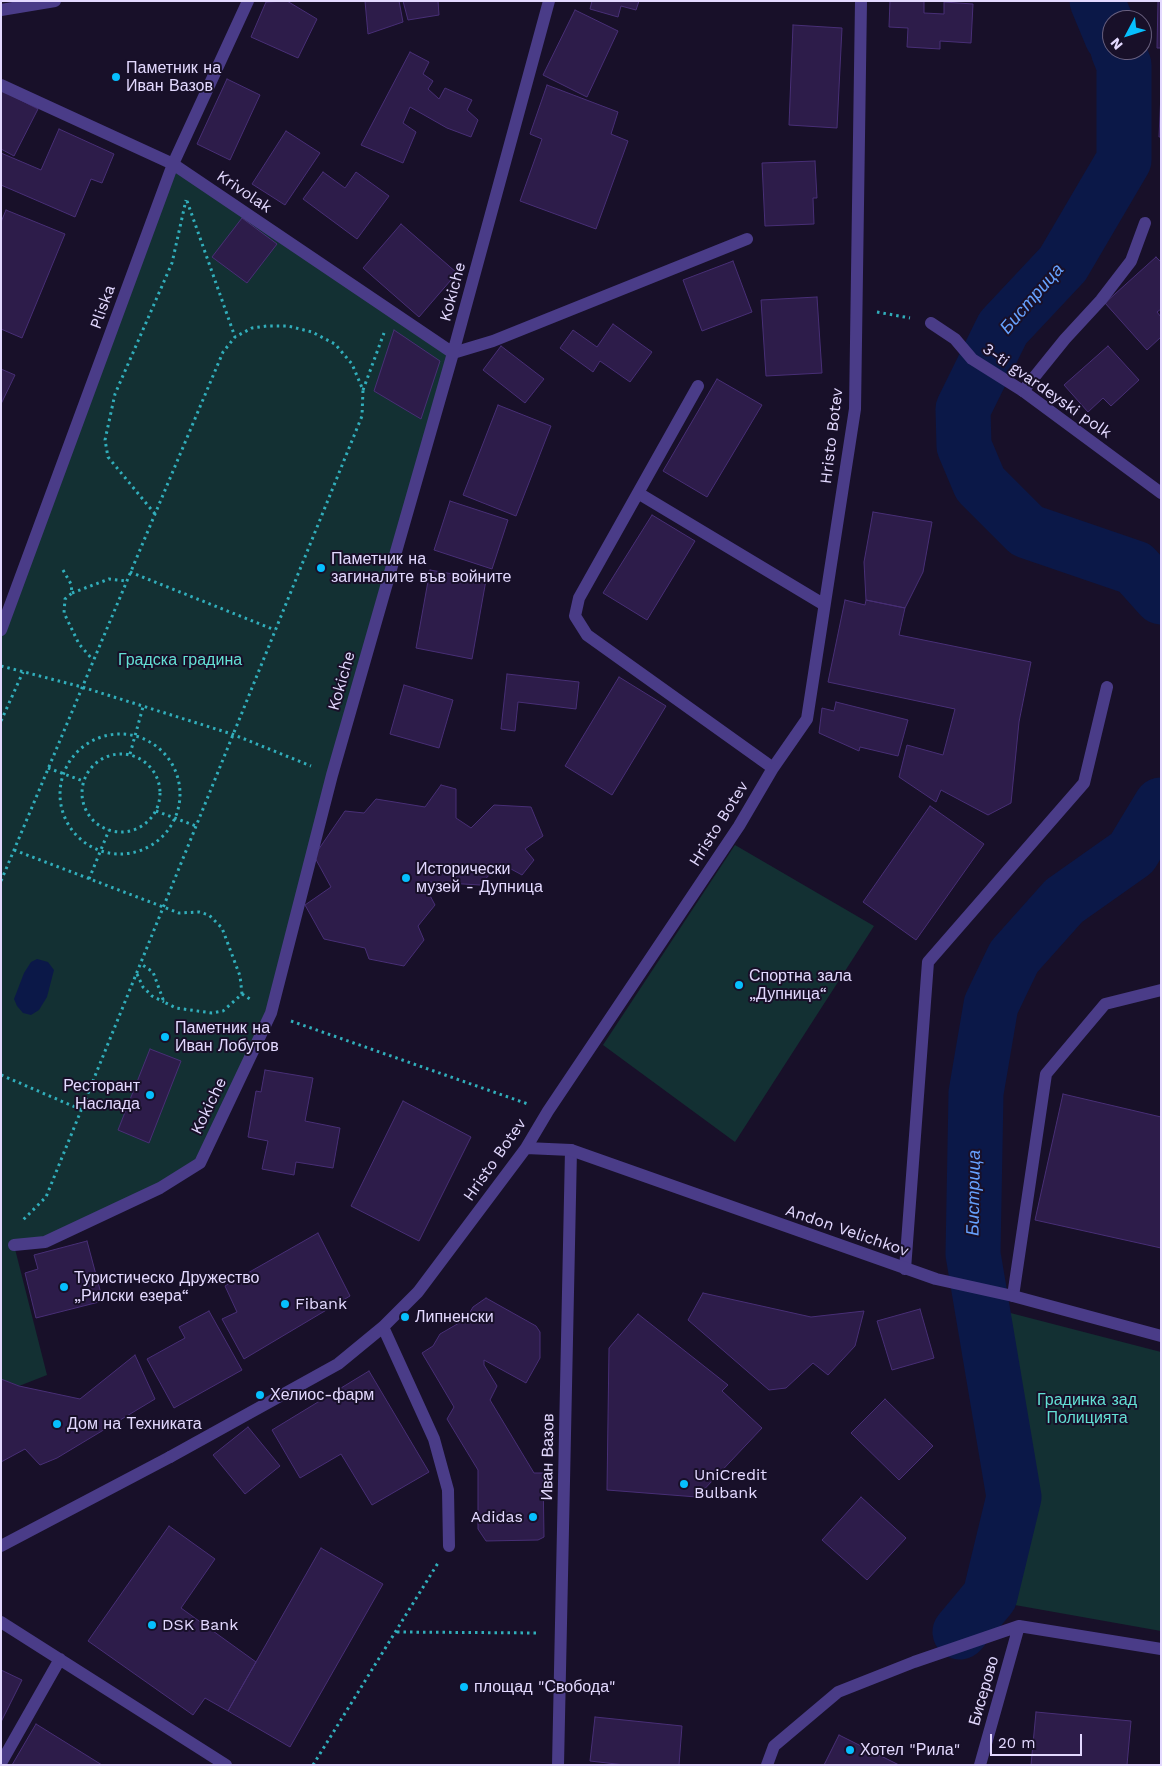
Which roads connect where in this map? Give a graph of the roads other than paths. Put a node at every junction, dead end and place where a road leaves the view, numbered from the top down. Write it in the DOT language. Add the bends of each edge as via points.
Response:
graph roads {
  1 [pos="54,1"];
  2 [pos="248,1"];
  3 [pos="549,1"];
  4 [pos="861,1"];
  5 [pos="1,10"];
  6 [pos="1,85"];
  7 [pos="173,164"];
  8 [pos="1145,222"];
  9 [pos="747,239"];
  10 [pos="931,322"];
  11 [pos="453,353"];
  12 [pos="698,386"];
  13 [pos="1023,391"];
  14 [pos="1161,493"];
  15 [pos="638,494"];
  16 [pos="824,604"];
  17 [pos="1,630"];
  18 [pos="1108,687"];
  19 [pos="773,768"];
  20 [pos="1161,990"];
  21 [pos="526,1148"];
  22 [pos="571,1150"];
  23 [pos="14,1245"];
  24 [pos="905,1269"];
  25 [pos="1013,1296"];
  26 [pos="383,1327"];
  27 [pos="1161,1336"];
  28 [pos="1,1546"];
  29 [pos="449,1546"];
  30 [pos="1,1622"];
  31 [pos="1019,1626"];
  32 [pos="1161,1649"];
  33 [pos="60,1659"];
  34 [pos="1,1763"];
  35 [pos="226,1765"];
  36 [pos="558,1765"];
  37 [pos="767,1765"];
  38 [pos="980,1765"];
  1 -- 5 [label="street"];
  2 -- 7 [label="street, Pliska"];
  3 -- 11 [label="street, Kokiche"];
  4 -- 16 [label="street, Hristo Botev" via="855,408"];
  6 -- 7 [label="street, Krivolak"];
  7 -- 11 [label="street, Krivolak"];
  7 -- 17 [label="street, Pliska"];
  8 -- 13 [label="street" via="1131,261"];
  9 -- 11 [label="street" via="493,341"];
  10 -- 13 [label="street, 3-ti gvardeyski polk" via="955,339 972,360"];
  11 -- 23 [label="street, Kokiche" via="332,775 272,1014 200,1163 160,1188 45,1242"];
  12 -- 15 [label="street"];
  13 -- 14 [label="street, 3-ti gvardeyski polk"];
  15 -- 16 [label="street"];
  15 -- 19 [label="street" via="579,598 576,616 587,635"];
  16 -- 19 [label="street, Hristo Botev" via="807,719"];
  18 -- 24 [label="street" via="1084,783 928,962"];
  19 -- 21 [label="street, Hristo Botev" via="739,826"];
  20 -- 25 [label="street" via="1105,1004 1046,1074"];
  21 -- 22 [label="street, Andon Velichkov"];
  21 -- 26 [label="street, Hristo Botev" via="418,1292"];
  22 -- 24 [label="street, Andon Velichkov"];
  22 -- 36 [label="street, Иван Вазов"];
  24 -- 25 [label="street, Andon Velichkov"];
  25 -- 27 [label="street, Andon Velichkov"];
  26 -- 28 [label="street, Hristo Botev" via="338,1364"];
  26 -- 29 [label="street" via="434,1439 448,1490"];
  30 -- 33 [label="street"];
  31 -- 32 [label="street"];
  31 -- 37 [label="street" via="838,1692 774,1746"];
  31 -- 38 [label="street, Бисерово"];
  33 -- 34 [label="street"];
  33 -- 35 [label="street"];
}
